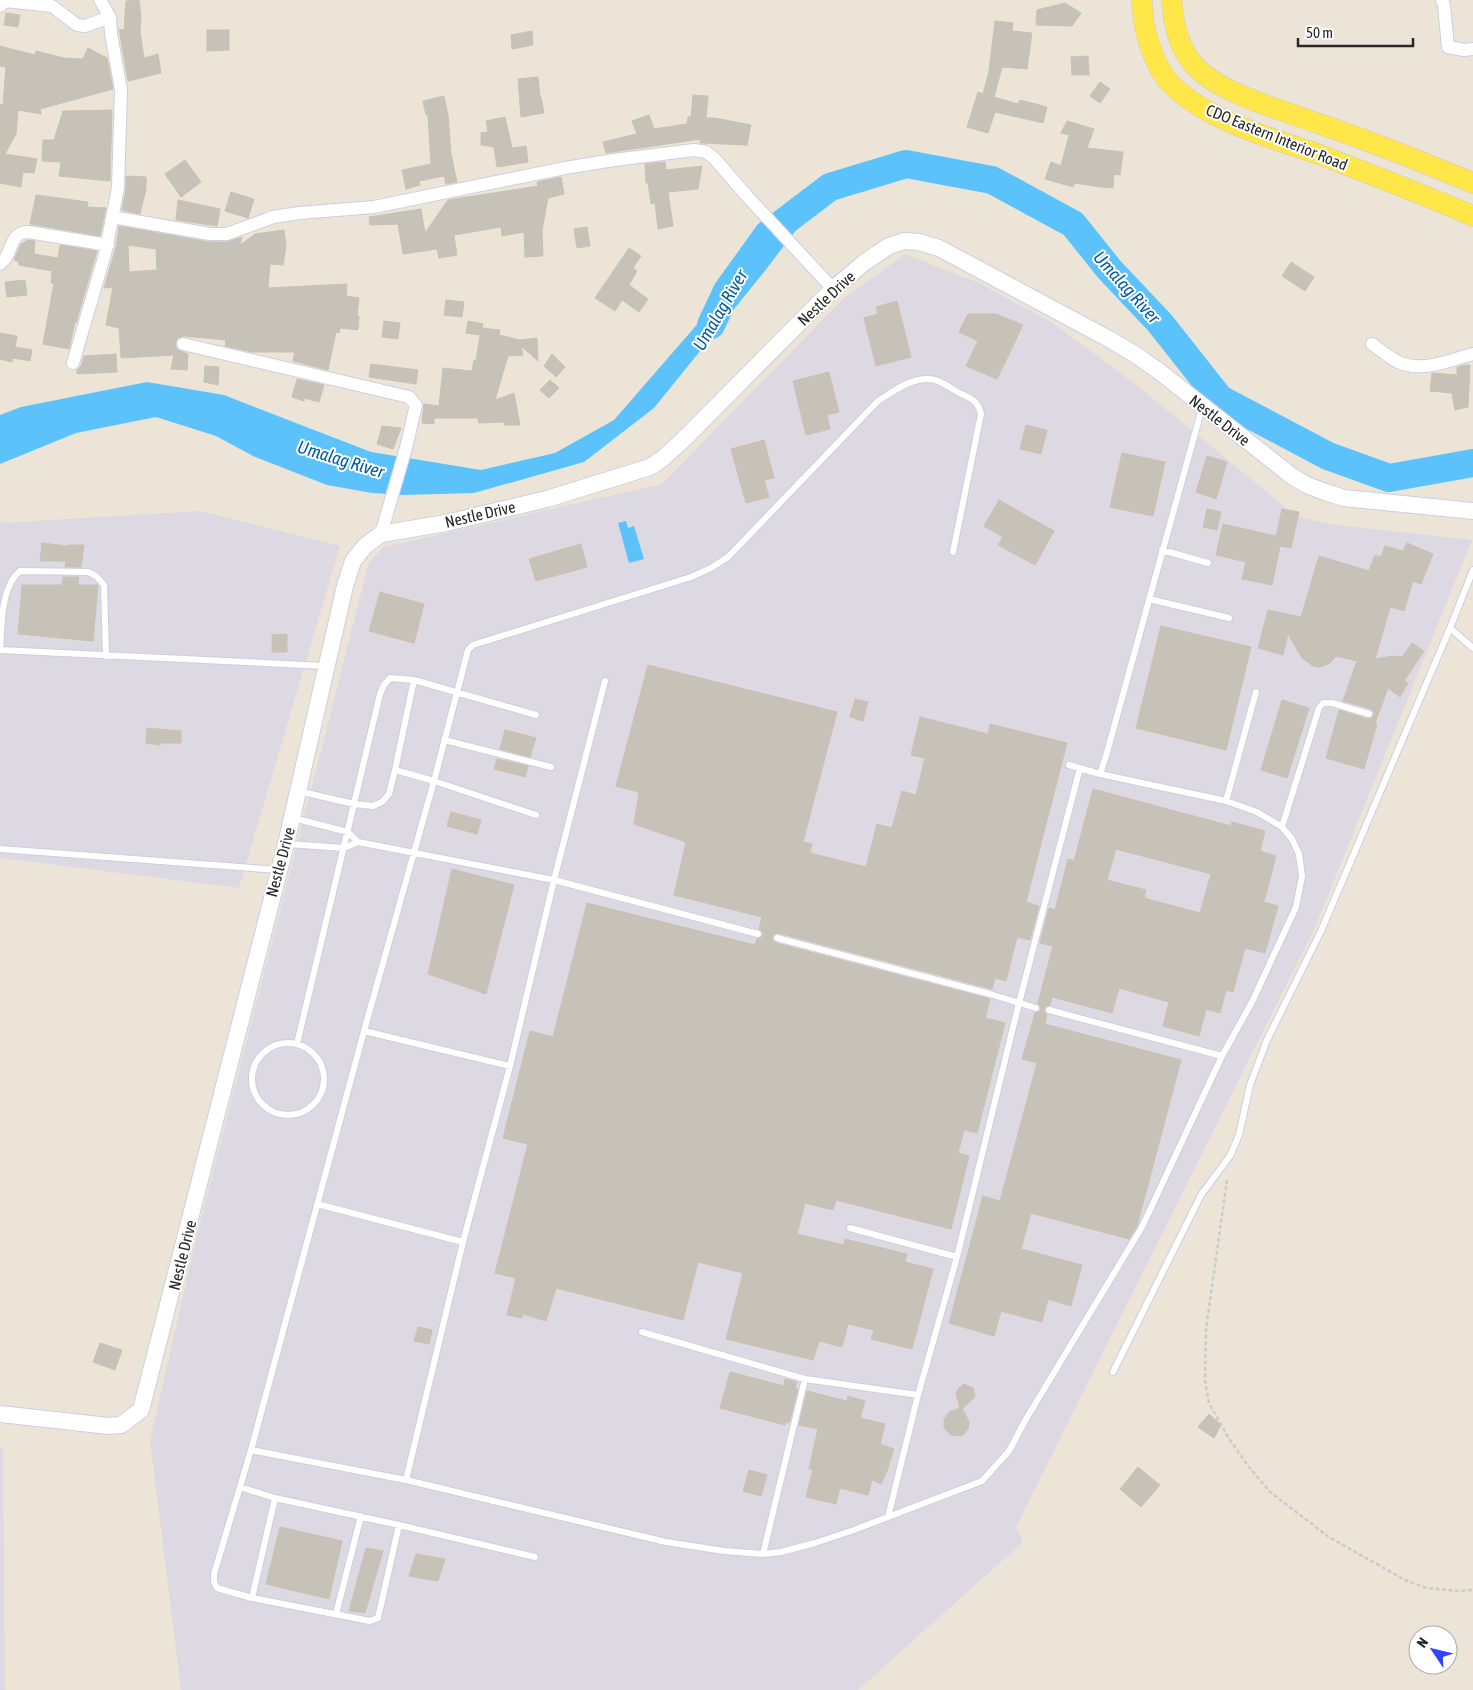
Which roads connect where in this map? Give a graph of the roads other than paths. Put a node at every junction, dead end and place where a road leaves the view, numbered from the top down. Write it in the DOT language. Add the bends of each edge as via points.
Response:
graph roads {
  1 [pos="100,0"];
  2 [pos="1142,0"];
  3 [pos="1172,0"];
  4 [pos="1442,0"];
  5 [pos="0,6"];
  6 [pos="110,16"];
  7 [pos="1473,48"];
  8 [pos="1473,184"];
  9 [pos="1473,216"];
  10 [pos="112,217"];
  11 [pos="108,245"];
  12 [pos="0,266"];
  13 [pos="833,289"];
  14 [pos="183,344"];
  15 [pos="1372,344"];
  16 [pos="1473,354"];
  17 [pos="73,363"];
  18 [pos="1202,406"];
  19 [pos="1473,511"];
  20 [pos="381,534"];
  21 [pos="1162,550"];
  22 [pos="953,552"];
  23 [pos="1208,563"];
  24 [pos="1473,570"];
  25 [pos="1149,600"];
  26 [pos="1229,618"];
  27 [pos="1450,628"];
  28 [pos="1473,648"];
  29 [pos="0,650"];
  30 [pos="106,656"];
  31 [pos="326,666"];
  32 [pos="414,680"];
  33 [pos="604,681"];
  34 [pos="1256,692"];
  35 [pos="456,693"];
  36 [pos="1369,714"];
  37 [pos="536,715"];
  38 [pos="444,740"];
  39 [pos="1069,765"];
  40 [pos="551,767"];
  41 [pos="1080,768"];
  42 [pos="395,770"];
  43 [pos="1100,774"];
  44 [pos="434,780"];
  45 [pos="298,791"];
  46 [pos="1226,801"];
  47 [pos="354,804"];
  48 [pos="536,815"];
  49 [pos="292,818"];
  50 [pos="1282,826"];
  51 [pos="348,832"];
  52 [pos="358,842"];
  53 [pos="286,844"];
  54 [pos="344,848"];
  55 [pos="0,849"];
  56 [pos="413,854"];
  57 [pos="278,870"];
  58 [pos="554,880"];
  59 [pos="758,934"];
  60 [pos="777,938"];
  61 [pos="1019,1003"];
  62 [pos="1036,1008"];
  63 [pos="1049,1010"];
  64 [pos="364,1031"];
  65 [pos="297,1044"];
  66 [pos="1222,1056"];
  67 [pos="510,1066"];
  68 [pos="317,1204"];
  69 [pos="850,1228"];
  70 [pos="463,1242"];
  71 [pos="957,1257"];
  72 [pos="642,1332"];
  73 [pos="1113,1372"];
  74 [pos="804,1378"];
  75 [pos="918,1395"];
  76 [pos="0,1414"];
  77 [pos="252,1450"];
  78 [pos="406,1480"];
  79 [pos="240,1487"];
  80 [pos="275,1498"];
  81 [pos="361,1516"];
  82 [pos="888,1517"];
  83 [pos="399,1525"];
  84 [pos="763,1554"];
  85 [pos="535,1557"];
  86 [pos="252,1598"];
  87 [pos="336,1614"];
  1 -- 6 [label="street"];
  2 -- 9 [label="main road, CDO Eastern Interior Road" via="1146,35 1158,64 1175,89 1198,106 1233,124 1355,168"];
  3 -- 8 [label="main road, CDO Eastern Interior Road" via="1175,28 1184,50 1196,67 1214,80 1237,93 1366,140"];
  4 -- 7 [label="street" via="1448,47"];
  5 -- 6 [label="street" via="5,1 52,6 77,26"];
  6 -- 10 [label="street" via="121,90 118,188"];
  10 -- 11 [label="street"];
  10 -- 13 [label="street" via="210,234 228,234 273,216 374,207 565,168 694,150 715,158"];
  11 -- 12 [label="street" via="20,232"];
  11 -- 17 [label="street"];
  13 -- 18 [label="street, Nestle Drive" via="889,246 904,241 939,248 1122,347"];
  13 -- 20 [label="street, Nestle Drive" via="684,439 650,467 547,499 446,523"];
  14 -- 20 [label="street" via="409,397 416,405"];
  15 -- 16 [label="street" via="1397,362 1414,367 1427,367"];
  18 -- 19 [label="street, Nestle Drive" via="1293,477 1325,492 1344,498"];
  18 -- 21 [label="lane"];
  20 -- 31 [label="street, Nestle Drive" via="353,561"];
  21 -- 23 [label="lane"];
  21 -- 25 [label="lane"];
  22 -- 35 [label="lane" via="981,414 979,405 967,396 935,380 918,380 898,387 878,401 728,557 711,568 672,582 473,645 465,655"];
  24 -- 27 [label="lane"];
  25 -- 26 [label="lane"];
  25 -- 43 [label="lane"];
  27 -- 28 [label="lane"];
  27 -- 73 [label="lane" via="1321,931 1267,1040 1250,1085 1239,1135 1230,1156 1201,1195"];
  29 -- 30 [label="lane"];
  29 -- 30 [label="lane" via="5,598 14,575 20,571 88,572 104,585"];
  30 -- 31 [label="lane"];
  31 -- 45 [label="street, Nestle Drive"];
  32 -- 35 [label="lane"];
  32 -- 42 [label="lane"];
  32 -- 47 [label="lane" via="390,678 384,685"];
  33 -- 58 [label="lane"];
  34 -- 46 [label="lane"];
  35 -- 37 [label="lane"];
  35 -- 38 [label="lane"];
  36 -- 50 [label="lane" via="1323,703"];
  38 -- 40 [label="lane"];
  38 -- 44 [label="lane"];
  39 -- 41 [label="lane"];
  41 -- 43 [label="lane"];
  41 -- 61 [label="lane"];
  42 -- 44 [label="lane"];
  42 -- 47 [label="lane" via="388,794 382,802 374,806"];
  43 -- 46 [label="lane"];
  44 -- 48 [label="lane"];
  44 -- 56 [label="lane"];
  45 -- 47 [label="lane"];
  45 -- 49 [label="street, Nestle Drive"];
  46 -- 50 [label="lane" via="1257,812"];
  47 -- 51 [label="lane"];
  49 -- 51 [label="lane"];
  49 -- 53 [label="street, Nestle Drive"];
  50 -- 66 [label="lane" via="1298,854 1302,876 1296,907 1252,1002"];
  51 -- 52 [label="lane"];
  51 -- 54 [label="lane"];
  52 -- 54 [label="lane"];
  52 -- 56 [label="lane"];
  53 -- 54 [label="lane"];
  53 -- 57 [label="street, Nestle Drive"];
  54 -- 65 [label="lane"];
  55 -- 57 [label="lane"];
  56 -- 58 [label="lane"];
  56 -- 64 [label="lane"];
  57 -- 76 [label="street, Nestle Drive" via="142,1410 121,1425 109,1426"];
  58 -- 59 [label="lane"];
  58 -- 67 [label="lane"];
  60 -- 61 [label="lane"];
  61 -- 62 [label="lane"];
  61 -- 71 [label="lane"];
  63 -- 66 [label="lane"];
  64 -- 67 [label="lane"];
  64 -- 68 [label="lane"];
  65 -- 65 [label="lane" via="280,1044 264,1052 254,1066 252,1083 258,1100 271,1111 288,1116 305,1111 318,1100 324,1084 322,1066 312,1052"];
  66 -- 82 [label="lane" via="1142,1226 1009,1451 982,1481"];
  67 -- 70 [label="lane"];
  68 -- 70 [label="lane"];
  68 -- 77 [label="lane"];
  69 -- 71 [label="lane"];
  70 -- 78 [label="lane"];
  71 -- 75 [label="lane"];
  72 -- 74 [label="lane"];
  74 -- 75 [label="lane"];
  74 -- 84 [label="lane"];
  75 -- 82 [label="lane"];
  77 -- 78 [label="lane"];
  77 -- 79 [label="lane"];
  78 -- 84 [label="lane" via="666,1542"];
  79 -- 80 [label="lane"];
  79 -- 86 [label="lane" via="214,1582 217,1588"];
  80 -- 81 [label="lane"];
  80 -- 86 [label="lane"];
  81 -- 83 [label="lane"];
  81 -- 87 [label="lane"];
  82 -- 84 [label="lane" via="815,1543"];
  83 -- 85 [label="lane"];
  83 -- 87 [label="lane" via="378,1618 370,1621"];
  86 -- 87 [label="lane"];
}
